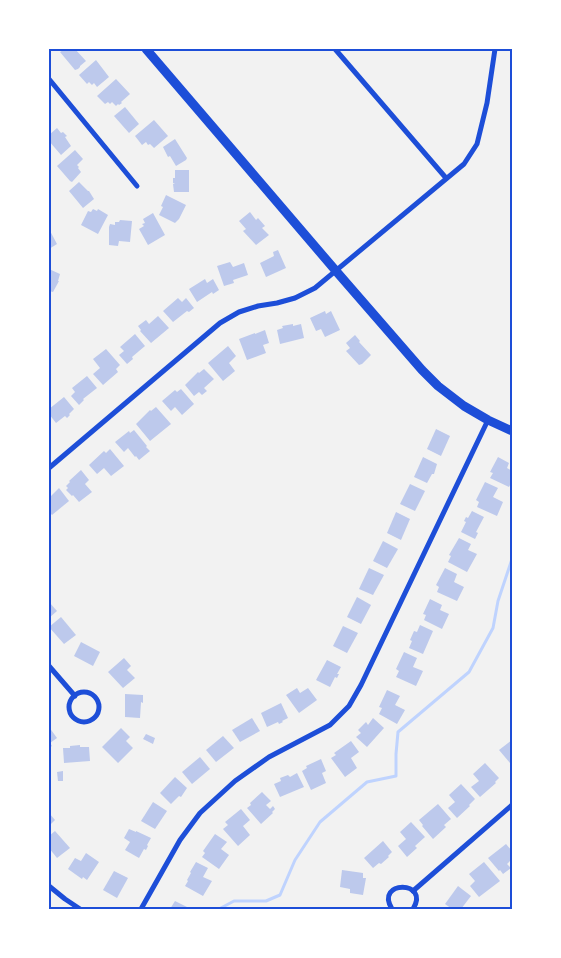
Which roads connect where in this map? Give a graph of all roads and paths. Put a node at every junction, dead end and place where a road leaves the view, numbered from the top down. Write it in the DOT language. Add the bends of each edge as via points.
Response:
graph roads {
  1 [pos="146,49"];
  2 [pos="335,49"];
  3 [pos="495,49"];
  4 [pos="49,79"];
  5 [pos="446,178"];
  6 [pos="137,186"];
  7 [pos="336,271"];
  8 [pos="488,420"];
  9 [pos="512,431"];
  10 [pos="49,468"];
  11 [pos="49,666"];
  12 [pos="75,696"];
  13 [pos="512,805"];
  14 [pos="49,886"];
  15 [pos="412,891"];
  16 [pos="80,909"];
  17 [pos="140,909"];
  18 [pos="392,909"];
  19 [pos="413,909"];
  1 -- 7 [label="main road"];
  2 -- 5 [label="street"];
  3 -- 5 [label="street" via="487,103 476,144 464,164"];
  4 -- 6 [label="street"];
  5 -- 7 [label="street"];
  7 -- 8 [label="main road" via="438,386"];
  7 -- 10 [label="street" via="315,288 295,298 239,312 220,323"];
  8 -- 9 [label="main road"];
  8 -- 17 [label="street" via="349,706 330,725 269,757 234,781 200,813 180,840"];
  11 -- 12 [label="street"];
  12 -- 12 [label="street" via="70,702 73,716 82,722 95,717 99,709 94,696 86,692"];
  13 -- 15 [label="street"];
  14 -- 16 [label="street"];
  15 -- 18 [label="street" via="402,886 393,890 389,897"];
  15 -- 19 [label="street" via="417,901"];
}
